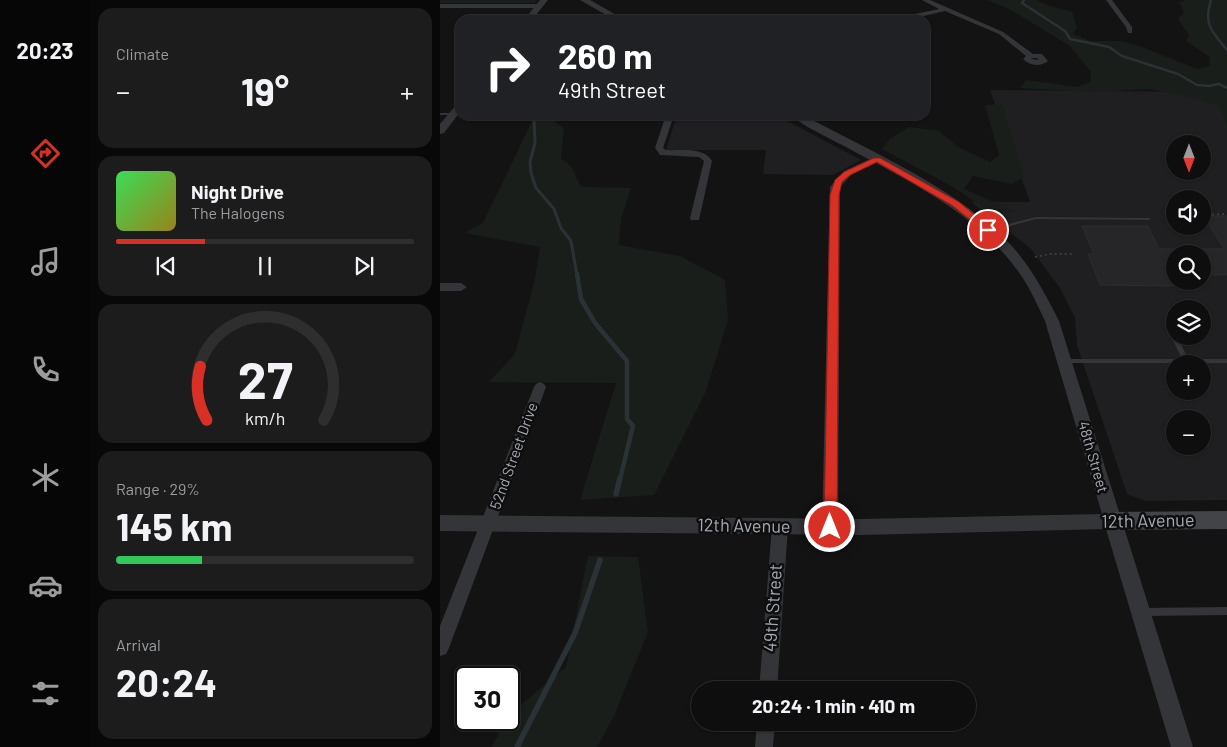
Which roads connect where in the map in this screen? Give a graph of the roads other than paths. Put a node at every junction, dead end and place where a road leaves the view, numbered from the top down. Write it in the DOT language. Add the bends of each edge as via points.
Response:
graph roads {
  1 [pos="584,0"];
  2 [pos="925,0"];
  3 [pos="1110,0"];
  4 [pos="542,3"];
  5 [pos="440,6"];
  6 [pos="946,9"];
  7 [pos="532,15"];
  8 [pos="612,15"];
  9 [pos="919,15"];
  10 [pos="1130,32"];
  11 [pos="1031,56"];
  12 [pos="455,110"];
  13 [pos="455,112"];
  14 [pos="440,114"];
  15 [pos="668,120"];
  16 [pos="805,120"];
  17 [pos="440,131"];
  18 [pos="877,159"];
  19 [pos="695,218"];
  20 [pos="1149,219"];
  21 [pos="988,230"];
  22 [pos="440,287"];
  23 [pos="461,287"];
  24 [pos="1065,361"];
  25 [pos="1166,361"];
  26 [pos="1211,361"];
  27 [pos="1227,361"];
  28 [pos="540,387"];
  29 [pos="1227,520"];
  30 [pos="1112,521"];
  31 [pos="440,523"];
  32 [pos="489,524"];
  33 [pos="780,526"];
  34 [pos="830,527"];
  35 [pos="1227,611"];
  36 [pos="1141,612"];
  37 [pos="440,648"];
  38 [pos="769,681"];
  39 [pos="765,731"];
  40 [pos="764,747"];
  41 [pos="1182,747"];
  1 -- 8 [label="street"];
  2 -- 6 [label="street"];
  3 -- 10 [label="street"];
  4 -- 5 [label="street"];
  4 -- 7 [label="street"];
  6 -- 9 [label="street"];
  6 -- 11 [label="street" via="1001,33"];
  12 -- 14 [label="lane"];
  13 -- 17 [label="street"];
  15 -- 19 [label="street" via="658,148 663,153 701,154 708,161"];
  16 -- 18 [label="street, 48th Street"];
  18 -- 21 [label="street, 48th Street" via="956,204"];
  18 -- 34 [label="street" via="847,173 835,187"];
  20 -- 21 [label="lane" via="1036,218"];
  21 -- 24 [label="street, 48th Street" via="1025,270 1047,307"];
  22 -- 23 [label="street"];
  24 -- 25 [label="lane"];
  24 -- 30 [label="street, 48th Street"];
  26 -- 27 [label="lane"];
  28 -- 32 [label="street, 52nd Street Drive"];
  29 -- 30 [label="main road, 12th Avenue"];
  30 -- 34 [label="street, 12th Avenue" via="996,526"];
  30 -- 36 [label="street, 48th Street"];
  31 -- 32 [label="street, 12th Avenue"];
  32 -- 33 [label="street, 12th Avenue"];
  32 -- 37 [label="street, 52nd Street Drive"];
  33 -- 34 [label="street, 12th Avenue"];
  33 -- 38 [label="street, 49th Street"];
  35 -- 36 [label="lane"];
  36 -- 41 [label="street, 48th Street"];
  39 -- 40 [label="street"];
}
